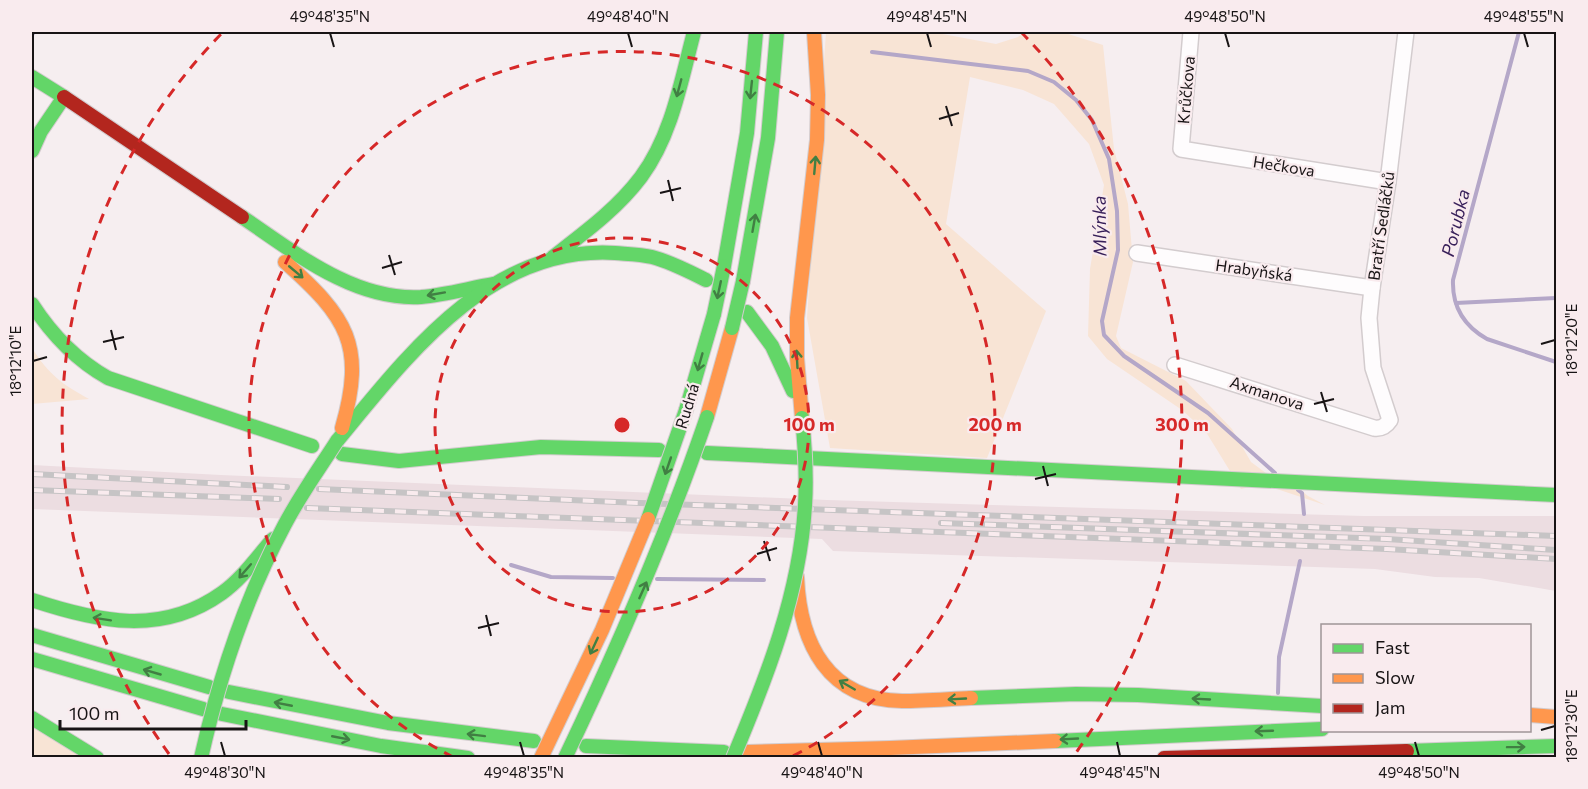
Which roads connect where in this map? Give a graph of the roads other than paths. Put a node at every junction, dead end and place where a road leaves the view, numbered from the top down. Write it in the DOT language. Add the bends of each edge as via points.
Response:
graph roads {
  1 [pos="694,32"];
  2 [pos="756,32"];
  3 [pos="777,32"];
  4 [pos="814,32"];
  5 [pos="1191,32"];
  6 [pos="1407,32"];
  7 [pos="32,77"];
  8 [pos="64,97"];
  9 [pos="1181,149"];
  10 [pos="32,151"];
  11 [pos="169,169"];
  12 [pos="1388,182"];
  13 [pos="1137,253"];
  14 [pos="553,258"];
  15 [pos="706,280"];
  16 [pos="494,284"];
  17 [pos="1372,288"];
  18 [pos="32,304"];
  19 [pos="747,312"];
  20 [pos="1175,364"];
  21 [pos="355,410"];
  22 [pos="802,417"];
  23 [pos="1390,420"];
  24 [pos="312,446"];
  25 [pos="340,448"];
  26 [pos="659,450"];
  27 [pos="707,453"];
  28 [pos="1557,495"];
  29 [pos="284,527"];
  30 [pos="797,565"];
  31 [pos="32,600"];
  32 [pos="32,635"];
  33 [pos="32,659"];
  34 [pos="209,687"];
  35 [pos="229,692"];
  36 [pos="1321,706"];
  37 [pos="203,709"];
  38 [pos="222,714"];
  39 [pos="1531,715"];
  40 [pos="1557,717"];
  41 [pos="32,718"];
  42 [pos="1531,723"];
  43 [pos="1557,723"];
  44 [pos="1321,729"];
  45 [pos="534,741"];
  46 [pos="586,746"];
  47 [pos="1557,746"];
  48 [pos="735,754"];
  49 [pos="98,758"];
  50 [pos="201,758"];
  51 [pos="468,758"];
  52 [pos="541,758"];
  53 [pos="566,758"];
  54 [pos="1164,758"];
  1 -- 14 [label="main road, one-way" via="673,110 642,176 606,214"];
  2 -- 52 [label="main road, Rudná, one-way, bridge" via="747,133 724,266 686,410 634,556"];
  53 -- 3 [label="main road, Rudná, one-way, bridge" via="654,564 708,417 743,281 768,138"];
  22 -- 4 [label="main road, one-way" via="797,318 817,140"];
  5 -- 9 [label="street, Krůčkova"];
  6 -- 12 [label="street, Bratří Sedláčků"];
  7 -- 8 [label="main road"];
  8 -- 10 [label="main road"];
  8 -- 11 [label="main road"];
  9 -- 12 [label="street, Hečkova"];
  16 -- 11 [label="main road, one-way" via="420,297 367,289 316,266"];
  11 -- 21 [label="main road, one-way" via="314,287 334,310 343,324 352,356"];
  12 -- 17 [label="street, Bratří Sedláčků"];
  13 -- 17 [label="street, Hrabyňská"];
  14 -- 15 [label="main road" via="601,252 644,255"];
  14 -- 16 [label="main road"];
  16 -- 21 [label="main road" via="432,331"];
  17 -- 23 [label="street, Bratří Sedláčků" via="1372,358"];
  18 -- 24 [label="main road" via="56,338 92,370"];
  19 -- 22 [label="main road" via="782,364"];
  20 -- 23 [label="street, Axmanova" via="1374,428 1383,427"];
  21 -- 25 [label="main road"];
  22 -- 30 [label="main road, bridge" via="807,502"];
  25 -- 26 [label="main road" via="371,459 399,461 541,447"];
  25 -- 29 [label="main road, bridge" via="303,494"];
  27 -- 28 [label="main road"];
  29 -- 31 [label="main road, one-way, bridge" via="224,592 180,615 153,621 104,621"];
  29 -- 50 [label="main road, bridge" via="236,638"];
  36 -- 30 [label="main road, one-way, bridge" via="1138,695 902,701 863,694 825,669 808,640 797,591"];
  30 -- 48 [label="main road, bridge" via="776,648"];
  34 -- 32 [label="main road, one-way"];
  33 -- 37 [label="main road"];
  45 -- 35 [label="main road, one-way" via="388,723"];
  38 -- 51 [label="main road, one-way" via="381,746"];
  39 -- 40 [label="main road"];
  41 -- 49 [label="main road"];
  42 -- 43 [label="main road"];
  44 -- 48 [label="main road, one-way"];
  46 -- 48 [label="main road"];
  54 -- 47 [label="main road, one-way"];
}
